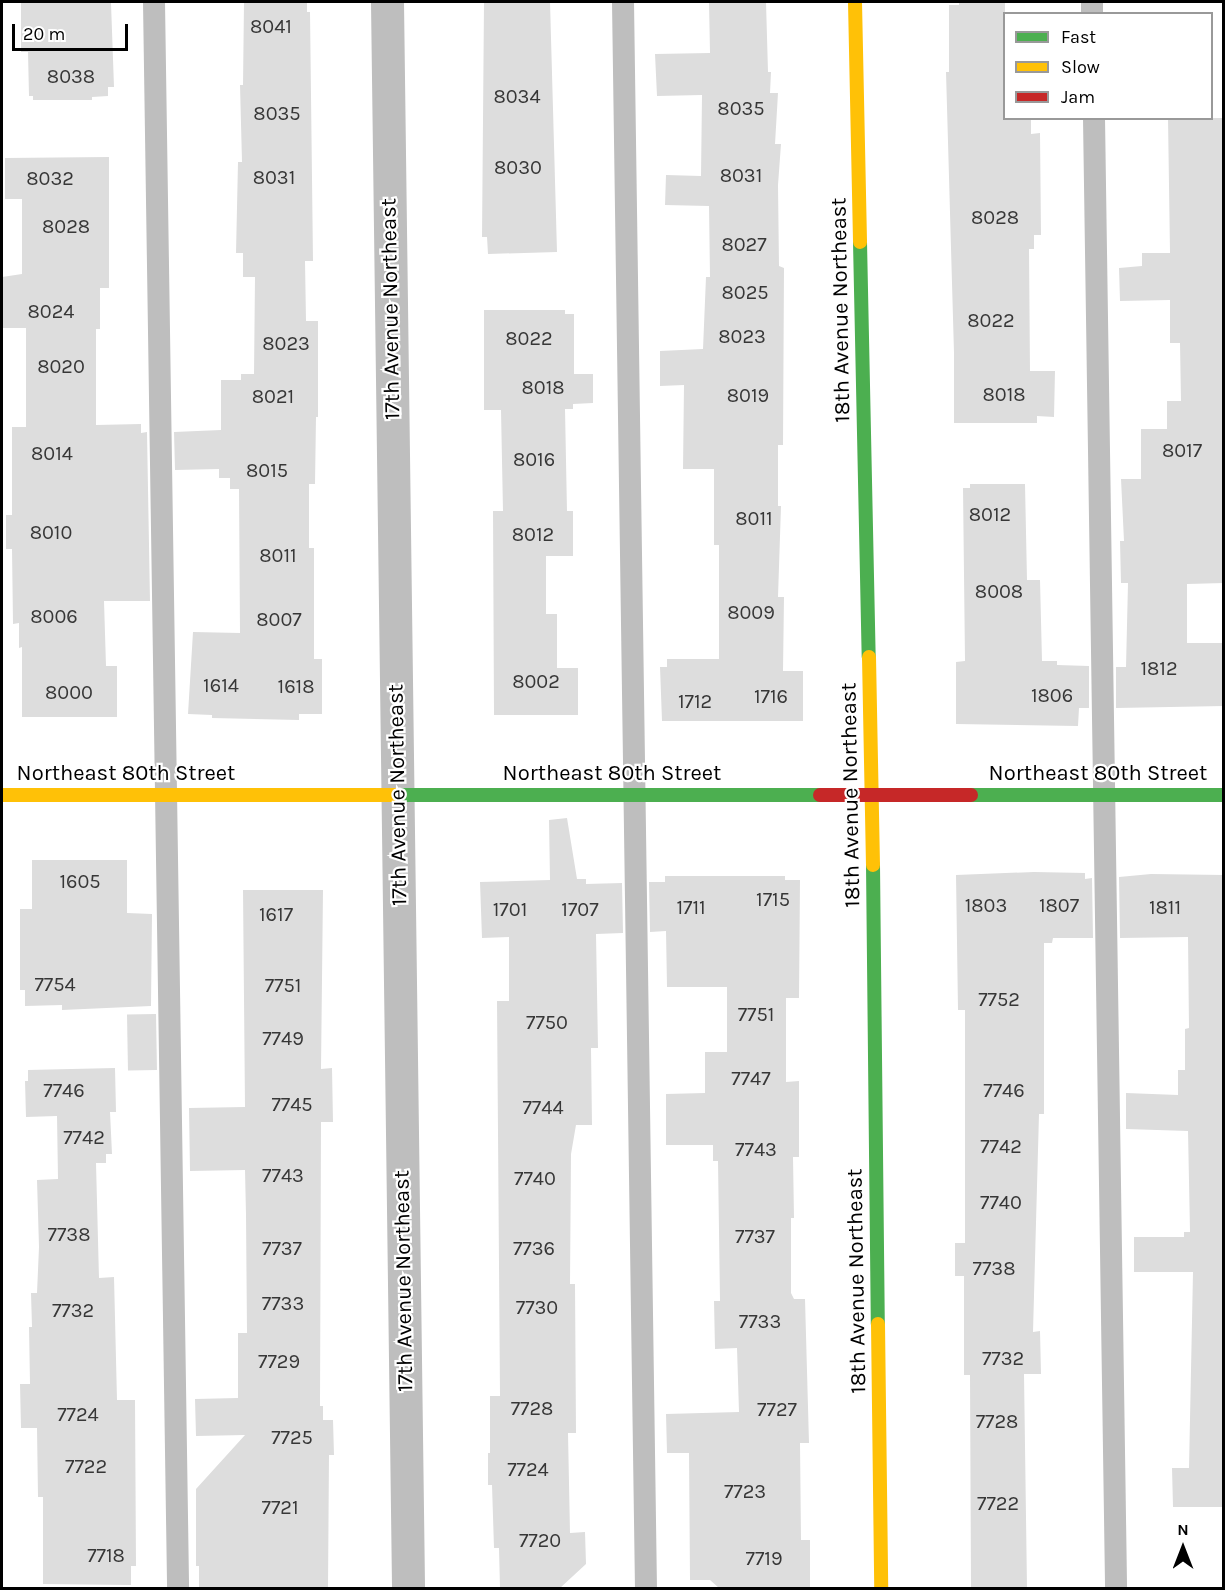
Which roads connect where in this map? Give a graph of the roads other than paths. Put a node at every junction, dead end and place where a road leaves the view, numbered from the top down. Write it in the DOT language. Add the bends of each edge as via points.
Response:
graph roads {
  1 [pos="154,2"];
  2 [pos="387,2"];
  3 [pos="623,2"];
  4 [pos="855,2"];
  5 [pos="1094,120"];
  6 [pos="2,795"];
  7 [pos="165,795"];
  8 [pos="398,795"];
  9 [pos="636,795"];
  10 [pos="872,795"];
  11 [pos="1105,795"];
  12 [pos="1224,795"];
  13 [pos="178,1588"];
  14 [pos="408,1588"];
  15 [pos="646,1588"];
  16 [pos="881,1588"];
  17 [pos="1116,1588"];
  1 -- 7 [label="lane"];
  2 -- 8 [label="street, 17th Avenue Northeast"];
  3 -- 9 [label="lane"];
  4 -- 10 [label="street, 18th Avenue Northeast"];
  5 -- 11 [label="lane"];
  6 -- 7 [label="street, Northeast 80th Street"];
  7 -- 8 [label="street, Northeast 80th Street"];
  7 -- 13 [label="lane"];
  8 -- 9 [label="street, Northeast 80th Street"];
  8 -- 14 [label="street, 17th Avenue Northeast"];
  9 -- 10 [label="street, Northeast 80th Street"];
  9 -- 15 [label="lane"];
  10 -- 11 [label="street, Northeast 80th Street"];
  10 -- 16 [label="street, 18th Avenue Northeast"];
  11 -- 12 [label="street, Northeast 80th Street"];
  11 -- 17 [label="lane"];
}
